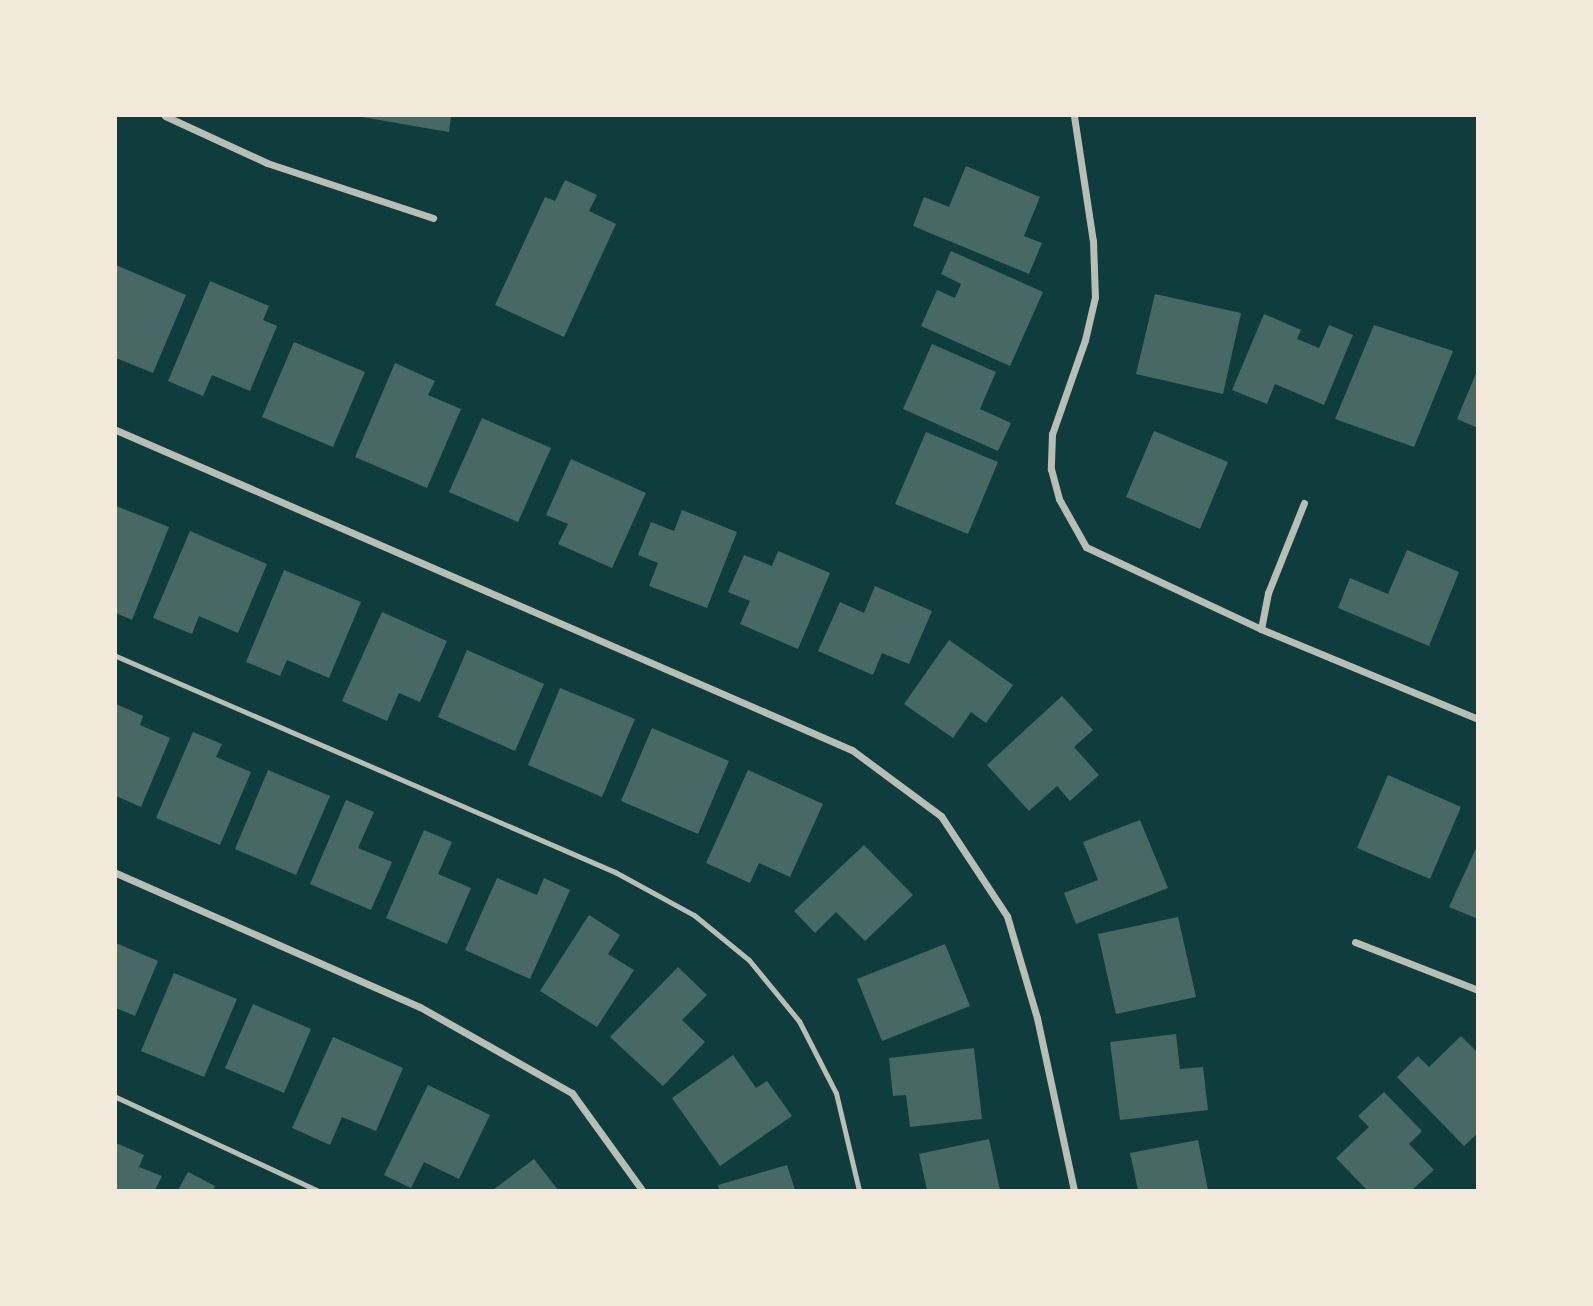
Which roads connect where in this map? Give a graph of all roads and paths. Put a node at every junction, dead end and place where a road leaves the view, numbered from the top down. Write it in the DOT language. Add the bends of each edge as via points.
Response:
graph roads {
  1 [pos="165,116"];
  2 [pos="1074,116"];
  3 [pos="432,218"];
  4 [pos="116,430"];
  5 [pos="1304,503"];
  6 [pos="1261,629"];
  7 [pos="116,656"];
  8 [pos="1478,719"];
  9 [pos="116,873"];
  10 [pos="1355,942"];
  11 [pos="1478,990"];
  12 [pos="116,1097"];
  13 [pos="316,1191"];
  14 [pos="642,1191"];
  15 [pos="859,1191"];
  16 [pos="1074,1191"];
  1 -- 3 [label="street" via="267,163"];
  2 -- 6 [label="street" via="1093,241 1095,297 1052,434 1051,469 1059,499 1086,547"];
  4 -- 16 [label="street" via="852,750 941,816 1007,916 1037,1018"];
  5 -- 6 [label="street" via="1268,593"];
  6 -- 8 [label="street"];
  7 -- 15 [label="lane" via="615,872 694,915 749,960 799,1021 836,1093"];
  9 -- 14 [label="street" via="420,1007 572,1093"];
  10 -- 11 [label="street"];
  12 -- 13 [label="lane"];
}
